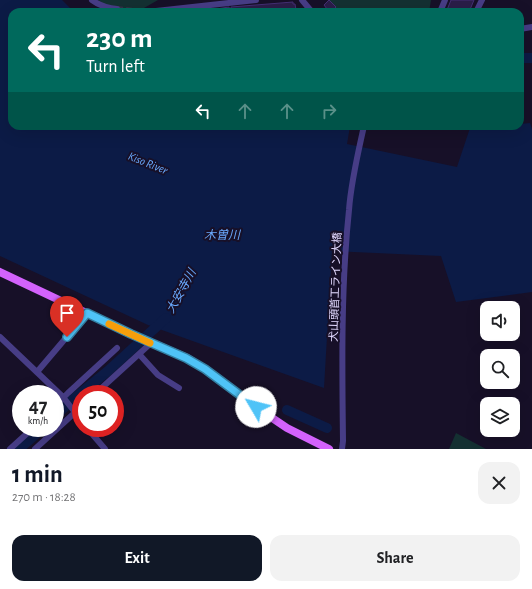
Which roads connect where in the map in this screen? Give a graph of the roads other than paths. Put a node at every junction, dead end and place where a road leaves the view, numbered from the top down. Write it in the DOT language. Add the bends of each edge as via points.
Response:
graph roads {
  1 [pos="92,0"];
  2 [pos="256,0"];
  3 [pos="302,0"];
  4 [pos="108,8"];
  5 [pos="183,8"];
  6 [pos="309,8"];
  7 [pos="363,130"];
  8 [pos="0,272"];
  9 [pos="87,313"];
  10 [pos="0,337"];
  11 [pos="149,342"];
  12 [pos="117,348"];
  13 [pos="139,354"];
  14 [pos="37,372"];
  15 [pos="50,385"];
  16 [pos="105,385"];
  17 [pos="179,388"];
  18 [pos="64,399"];
  19 [pos="72,409"];
  20 [pos="72,413"];
  21 [pos="23,437"];
  22 [pos="95,437"];
  23 [pos="10,449"];
  24 [pos="35,449"];
  25 [pos="105,449"];
  26 [pos="329,449"];
  27 [pos="342,449"];
  1 -- 4 [label="street"];
  2 -- 5 [label="street"];
  3 -- 6 [label="street"];
  7 -- 27 [label="street, 犬山頭首工ライン大橋" via="349,208 345,253"];
  8 -- 9 [label="main road"];
  9 -- 11 [label="main road"];
  9 -- 14 [label="street"];
  10 -- 14 [label="street"];
  11 -- 13 [label="street"];
  11 -- 26 [label="main road" via="205,369 288,428"];
  12 -- 18 [label="street"];
  13 -- 16 [label="street"];
  13 -- 17 [label="street" via="158,375"];
  14 -- 15 [label="street"];
  18 -- 19 [label="street"];
  20 -- 24 [label="street"];
  21 -- 23 [label="street"];
  22 -- 25 [label="street"];
}
